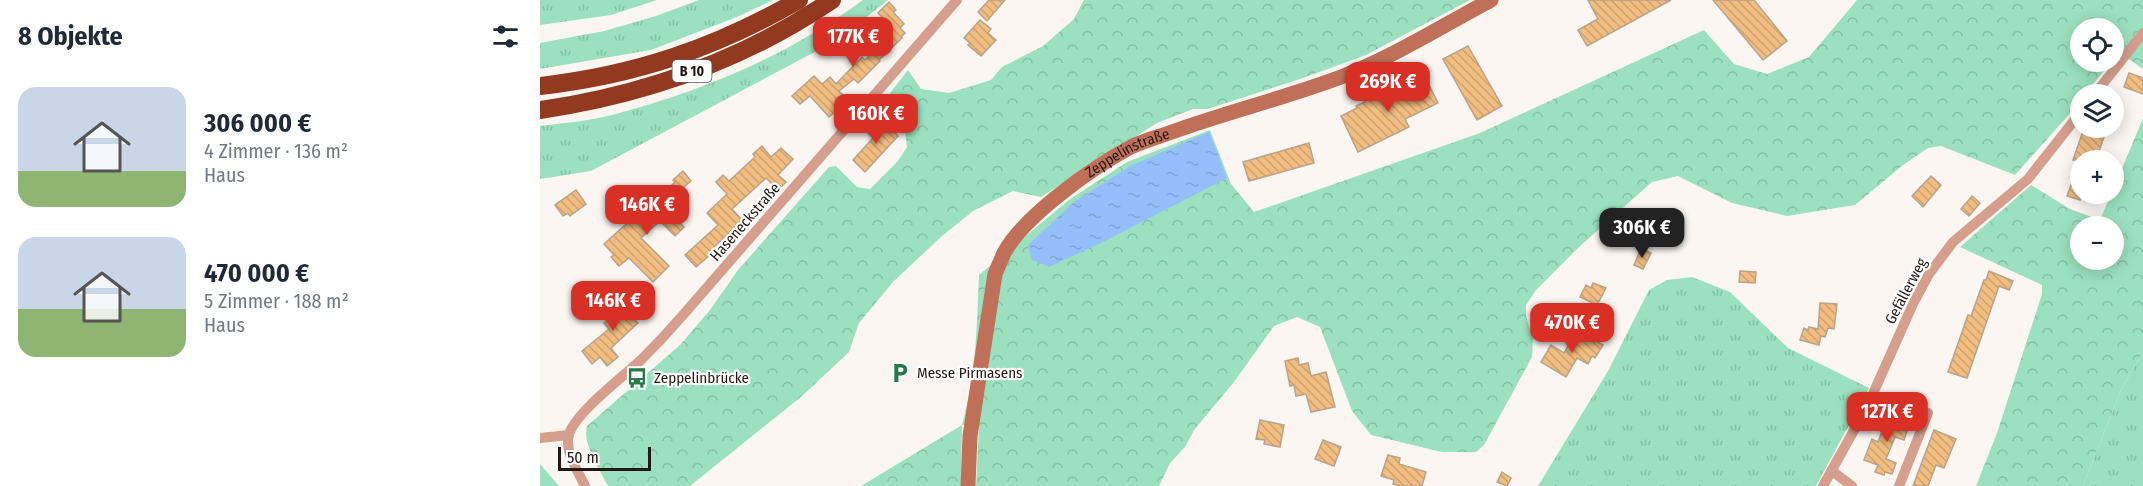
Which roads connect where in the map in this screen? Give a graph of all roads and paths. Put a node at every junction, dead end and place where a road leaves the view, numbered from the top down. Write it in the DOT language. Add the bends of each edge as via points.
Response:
graph roads {
  1 [pos="799,0"];
  2 [pos="832,0"];
  3 [pos="957,0"];
  4 [pos="1491,0"];
  5 [pos="2143,33"];
  6 [pos="2103,84"];
  7 [pos="540,87"];
  8 [pos="540,110"];
  9 [pos="2070,126"];
  10 [pos="1928,413"];
  11 [pos="569,435"];
  12 [pos="540,438"];
  13 [pos="1832,471"];
  14 [pos="585,486"];
  15 [pos="968,486"];
  16 [pos="1823,486"];
  17 [pos="1852,486"];
  18 [pos="1899,486"];
  1 -- 7 [label="highway, B 10" via="764,20 683,55 604,78"];
  2 -- 8 [label="highway, B 10" via="772,37 691,72 610,98"];
  3 -- 11 [label="street, Haseneckstraße" via="683,315 579,418"];
  4 -- 15 [label="street, Zeppelinstraße" via="1344,76 1130,148 1072,184 1042,210 1005,252 995,274 970,436"];
  5 -- 6 [label="street"];
  9 -- 13 [label="street, Gefällerweg" via="2028,180 1953,242 1934,268"];
  10 -- 18 [label="street"];
  11 -- 12 [label="street"];
  11 -- 14 [label="street" via="569,451"];
  13 -- 16 [label="street, Gefällerweg"];
  13 -- 17 [label="street"];
}
